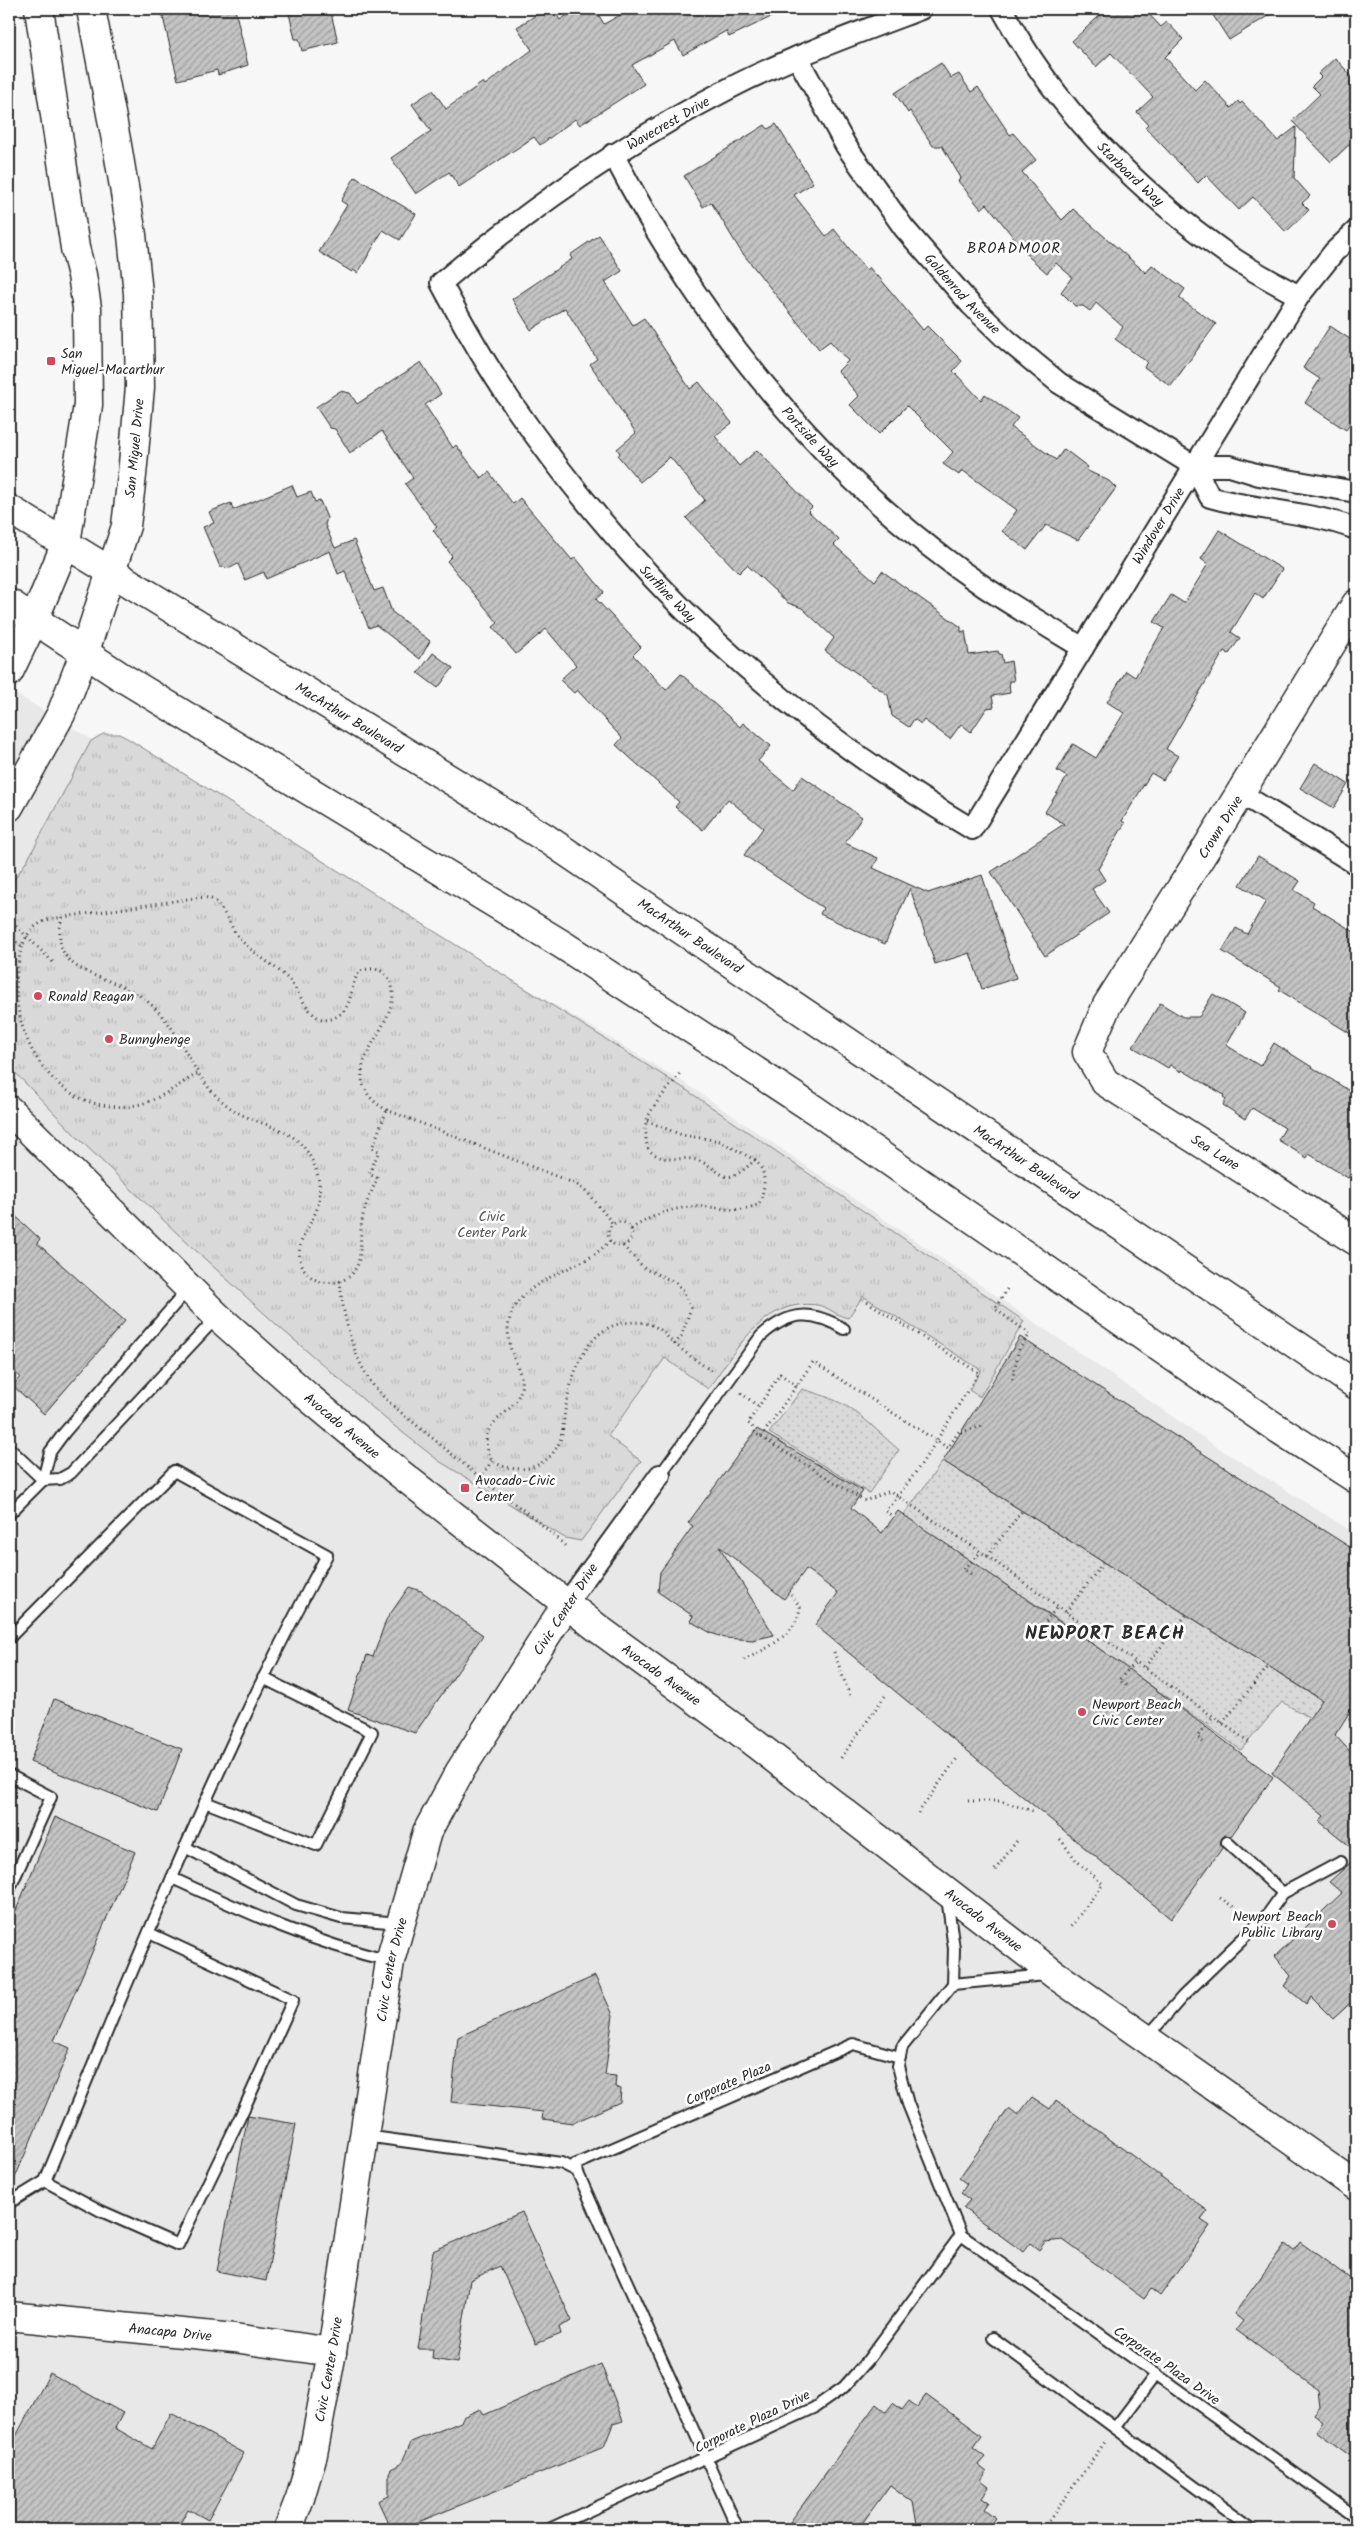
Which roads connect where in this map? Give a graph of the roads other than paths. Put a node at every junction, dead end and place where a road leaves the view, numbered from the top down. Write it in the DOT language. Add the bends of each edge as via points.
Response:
graph roads {
  1 [pos="38,9"];
  2 [pos="91,9"];
  3 [pos="921,9"];
  4 [pos="1002,9"];
  5 [pos="797,57"];
  6 [pos="613,154"];
  7 [pos="1356,231"];
  8 [pos="441,283"];
  9 [pos="1299,296"];
  10 [pos="1194,466"];
  11 [pos="1356,492"];
  12 [pos="9,509"];
  13 [pos="1356,529"];
  14 [pos="66,544"];
  15 [pos="111,574"];
  16 [pos="9,603"];
  17 [pos="1356,604"];
  18 [pos="34,620"];
  19 [pos="1083,648"];
  20 [pos="84,654"];
  21 [pos="9,672"];
  22 [pos="1240,793"];
  23 [pos="9,807"];
  24 [pos="972,829"];
  25 [pos="1356,864"];
  26 [pos="1087,1052"];
  27 [pos="9,1110"];
  28 [pos="1356,1240"];
  29 [pos="189,1288"];
  30 [pos="218,1316"];
  31 [pos="844,1329"];
  32 [pos="1356,1385"];
  33 [pos="9,1448"];
  34 [pos="660,1475"];
  35 [pos="1356,1478"];
  36 [pos="43,1480"];
  37 [pos="9,1514"];
  38 [pos="567,1603"];
  39 [pos="9,1638"];
  40 [pos="263,1678"];
  41 [pos="9,1775"];
  42 [pos="205,1802"];
  43 [pos="1227,1842"];
  44 [pos="185,1848"];
  45 [pos="1341,1862"];
  46 [pos="172,1878"];
  47 [pos="9,1890"];
  48 [pos="946,1891"];
  49 [pos="1283,1893"];
  50 [pos="401,1923"];
  51 [pos="149,1933"];
  52 [pos="390,1961"];
  53 [pos="1054,1974"];
  54 [pos="953,1984"];
  55 [pos="1146,2038"];
  56 [pos="900,2057"];
  57 [pos="362,2136"];
  58 [pos="570,2167"];
  59 [pos="44,2181"];
  60 [pos="1356,2186"];
  61 [pos="9,2203"];
  62 [pos="961,2235"];
  63 [pos="9,2316"];
  64 [pos="993,2338"];
  65 [pos="332,2352"];
  66 [pos="1156,2374"];
  67 [pos="1115,2428"];
  68 [pos="708,2458"];
  69 [pos="1356,2517"];
  70 [pos="288,2529"];
  71 [pos="549,2529"];
  72 [pos="738,2529"];
  73 [pos="1252,2529"];
  1 -- 14 [label="main road" via="87,308 88,404"];
  2 -- 15 [label="main road, San Miguel Drive" via="119,154 138,293 140,387 132,475 126,526"];
  3 -- 5 [label="street, Wavecrest Drive"];
  4 -- 9 [label="street, Starboard Way" via="1025,48 1070,109 1119,164 1174,214 1234,259"];
  5 -- 6 [label="street, Wavecrest Drive" via="734,86"];
  5 -- 10 [label="street, Goldenrod Avenue" via="820,102 874,188 904,228 971,304 1007,340 1059,383"];
  6 -- 8 [label="street, Wavecrest Drive" via="539,205"];
  6 -- 19 [label="street, Portside Way" via="644,214 700,303 765,387 810,437 851,478 938,553 985,587"];
  7 -- 9 [label="street, Windover Drive" via="1334,252"];
  8 -- 24 [label="street, Surfline Way" via="479,352 553,461 602,523 692,619 797,712 911,793"];
  9 -- 10 [label="street, Windover Drive"];
  10 -- 11 [label="street" via="1230,466 1259,475"];
  10 -- 13 [label="street" via="1210,497 1239,506 1303,516"];
  10 -- 19 [label="street, Windover Drive"];
  12 -- 14 [label="main road, MacArthur Boulevard"];
  14 -- 15 [label="main road, MacArthur Boulevard"];
  14 -- 18 [label="main road"];
  15 -- 20 [label="main road, San Miguel Drive"];
  15 -- 32 [label="main road, MacArthur Boulevard" via="547,839"];
  16 -- 18 [label="main road"];
  17 -- 22 [label="main road, Crown Drive"];
  18 -- 20 [label="main road"];
  18 -- 21 [label="main road"];
  19 -- 24 [label="street, Windover Drive"];
  20 -- 23 [label="main road, San Miguel Drive" via="61,714"];
  20 -- 35 [label="main road" via="571,951 815,1110 1266,1421"];
  22 -- 25 [label="street"];
  22 -- 26 [label="main road, Crown Drive" via="1107,1005"];
  26 -- 28 [label="main road, Sea Lane" via="1105,1082"];
  27 -- 29 [label="main road, Avocado Avenue"];
  29 -- 30 [label="main road, Avocado Avenue"];
  29 -- 36 [label="lane" via="64,1433 50,1452"];
  30 -- 36 [label="lane" via="71,1473 60,1479"];
  30 -- 38 [label="main road, Avocado Avenue" via="383,1459"];
  31 -- 34 [label="lane" via="818,1317 796,1316 778,1321 762,1336"];
  33 -- 36 [label="lane"];
  34 -- 38 [label="street, Civic Center Drive"];
  36 -- 37 [label="lane"];
  38 -- 48 [label="main road, Avocado Avenue"];
  38 -- 50 [label="main road, Civic Center Drive" via="460,1771 427,1832"];
  39 -- 40 [label="lane" via="174,1471 327,1555"];
  40 -- 42 [label="lane"];
  40 -- 42 [label="lane" via="372,1732 316,1845"];
  41 -- 47 [label="lane" via="51,1797"];
  42 -- 44 [label="lane"];
  43 -- 49 [label="lane"];
  44 -- 46 [label="lane"];
  44 -- 50 [label="lane" via="296,1905 341,1918"];
  45 -- 49 [label="lane"];
  46 -- 51 [label="lane"];
  46 -- 52 [label="lane" via="267,1922 341,1949"];
  48 -- 53 [label="main road, Avocado Avenue"];
  48 -- 54 [label="lane" via="954,1949"];
  49 -- 55 [label="lane" via="1268,1914 1183,1996"];
  50 -- 52 [label="main road, Civic Center Drive"];
  51 -- 59 [label="lane"];
  51 -- 59 [label="lane" via="293,2000 178,2245 101,2211"];
  52 -- 57 [label="main road, Civic Center Drive"];
  53 -- 54 [label="lane"];
  53 -- 55 [label="main road, Avocado Avenue"];
  54 -- 56 [label="lane" via="902,2047"];
  55 -- 60 [label="main road, Avocado Avenue"];
  56 -- 58 [label="lane, Corporate Plaza" via="853,2044"];
  56 -- 62 [label="lane" via="898,2066 908,2104"];
  57 -- 58 [label="lane" via="561,2163"];
  57 -- 65 [label="main road, Civic Center Drive"];
  58 -- 68 [label="lane" via="578,2171"];
  59 -- 61 [label="lane"];
  62 -- 66 [label="lane, Corporate Plaza Drive"];
  62 -- 68 [label="lane, Corporate Plaza Drive" via="868,2360 844,2387 814,2408"];
  63 -- 65 [label="main road, Anacapa Drive" via="234,2338"];
  64 -- 67 [label="lane"];
  65 -- 70 [label="main road, Civic Center Drive" via="313,2454"];
  66 -- 67 [label="lane"];
  66 -- 69 [label="lane, Corporate Plaza Drive"];
  67 -- 73 [label="lane"];
  68 -- 71 [label="lane, Corporate Plaza Drive"];
  68 -- 72 [label="lane"];
}
